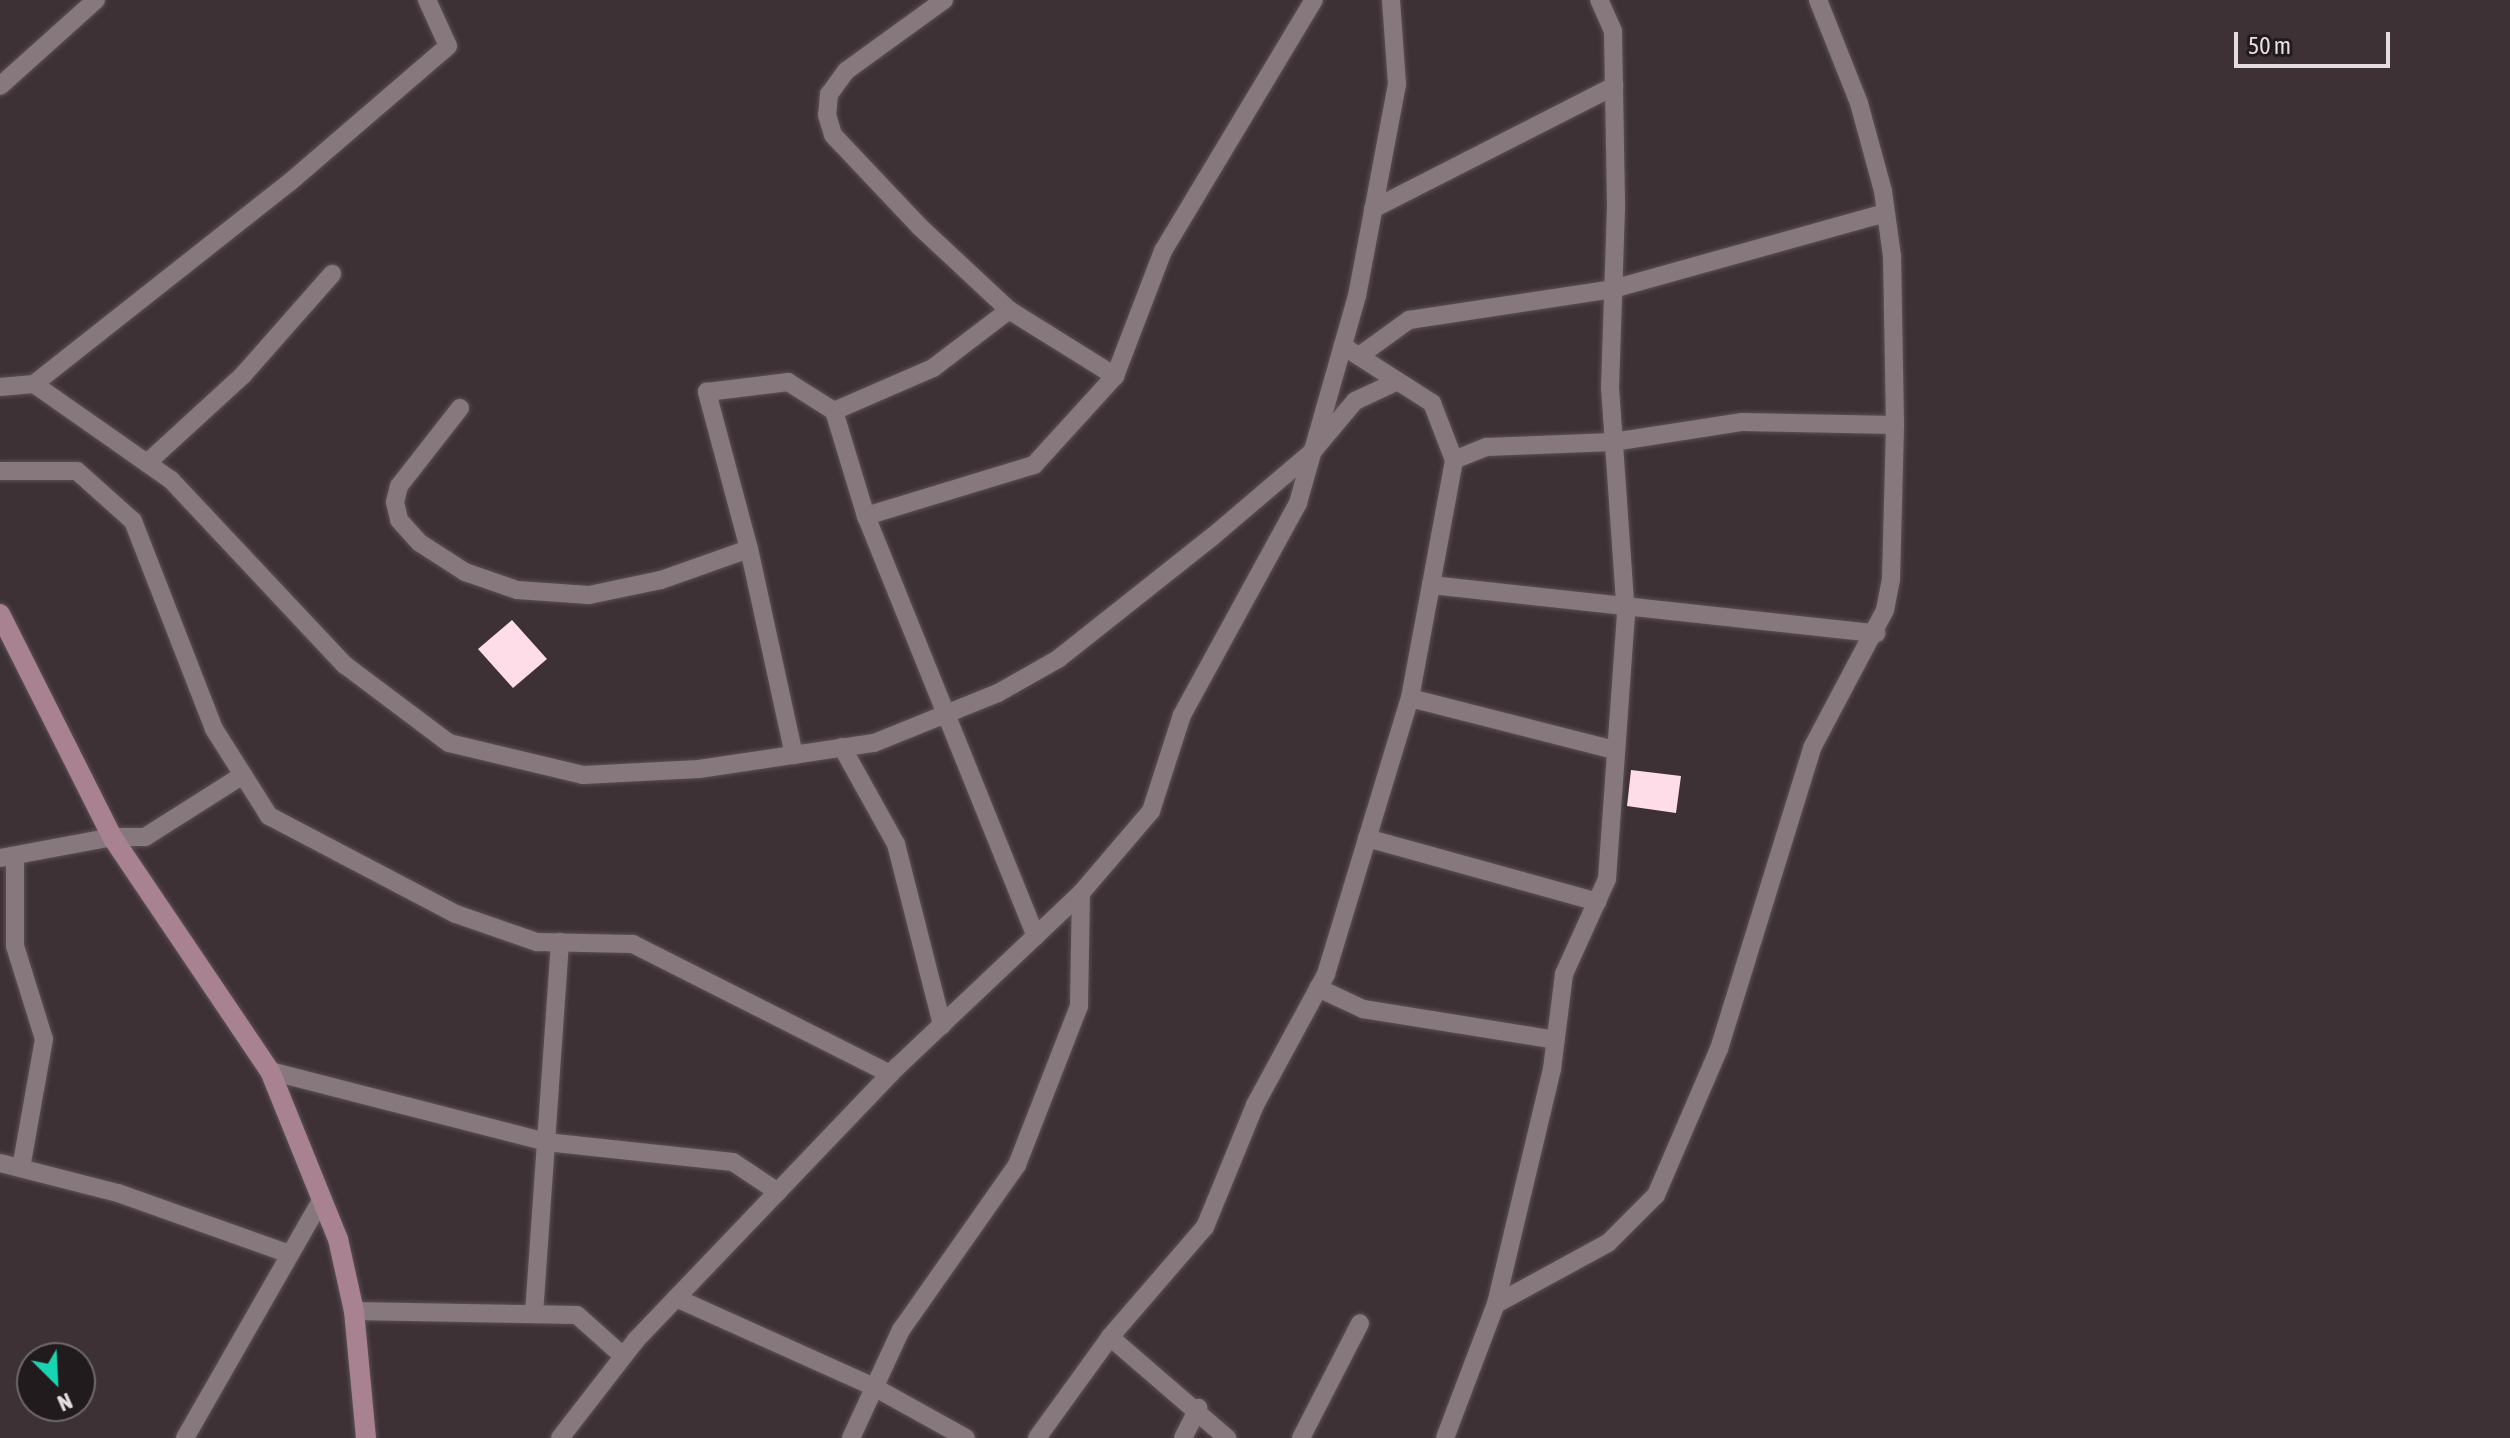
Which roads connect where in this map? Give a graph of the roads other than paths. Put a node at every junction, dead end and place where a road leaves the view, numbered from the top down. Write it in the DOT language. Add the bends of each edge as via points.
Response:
graph roads {
  1 [pos="96,0"];
  2 [pos="427,0"];
  3 [pos="944,0"];
  4 [pos="1314,0"];
  5 [pos="1391,0"];
  6 [pos="1599,0"];
  7 [pos="1818,0"];
  8 [pos="0,86"];
  9 [pos="1614,86"];
  10 [pos="1373,209"];
  11 [pos="1886,213"];
  12 [pos="332,274"];
  13 [pos="1613,289"];
  14 [pos="1009,310"];
  15 [pos="1351,351"];
  16 [pos="1115,376"];
  17 [pos="1398,381"];
  18 [pos="34,384"];
  19 [pos="0,387"];
  20 [pos="460,408"];
  21 [pos="834,411"];
  22 [pos="1895,425"];
  23 [pos="1613,442"];
  24 [pos="1313,451"];
  25 [pos="1454,460"];
  26 [pos="147,463"];
  27 [pos="0,471"];
  28 [pos="866,516"];
  29 [pos="749,549"];
  30 [pos="1431,585"];
  31 [pos="1625,604"];
  32 [pos="0,614"];
  33 [pos="1876,633"];
  34 [pos="1410,698"];
  35 [pos="945,715"];
  36 [pos="842,747"];
  37 [pos="1614,750"];
  38 [pos="794,755"];
  39 [pos="243,775"];
  40 [pos="112,837"];
  41 [pos="1367,838"];
  42 [pos="8,857"];
  43 [pos="1081,893"];
  44 [pos="1597,902"];
  45 [pos="1036,936"];
  46 [pos="560,942"];
  47 [pos="1318,988"];
  48 [pos="942,1025"];
  49 [pos="1556,1040"];
  50 [pos="270,1071"];
  51 [pos="890,1074"];
  52 [pos="546,1142"];
  53 [pos="0,1163"];
  54 [pos="21,1168"];
  55 [pos="778,1192"];
  56 [pos="322,1199"];
  57 [pos="289,1254"];
  58 [pos="676,1298"];
  59 [pos="1496,1304"];
  60 [pos="354,1311"];
  61 [pos="534,1314"];
  62 [pos="1360,1323"];
  63 [pos="1110,1337"];
  64 [pos="623,1356"];
  65 [pos="874,1387"];
  66 [pos="1198,1408"];
  67 [pos="185,1438"];
  68 [pos="366,1438"];
  69 [pos="560,1438"];
  70 [pos="851,1438"];
  71 [pos="966,1438"];
  72 [pos="1037,1438"];
  73 [pos="1183,1438"];
  74 [pos="1227,1438"];
  75 [pos="1301,1438"];
  76 [pos="1445,1438"];
  1 -- 8 [label="street"];
  2 -- 18 [label="street" via="448,46 290,182"];
  3 -- 14 [label="street" via="855,62 829,94 827,115 839,143"];
  4 -- 16 [label="street" via="1163,251"];
  5 -- 10 [label="street" via="1397,84"];
  6 -- 9 [label="street" via="1613,31"];
  7 -- 11 [label="street" via="1859,103"];
  9 -- 10 [label="street"];
  9 -- 13 [label="street"];
  10 -- 15 [label="street"];
  11 -- 13 [label="street"];
  11 -- 22 [label="street" via="1892,256"];
  12 -- 26 [label="street" via="243,375"];
  13 -- 15 [label="street" via="1409,320"];
  13 -- 23 [label="street"];
  14 -- 16 [label="street"];
  14 -- 21 [label="street" via="933,368"];
  15 -- 17 [label="street"];
  15 -- 24 [label="street"];
  16 -- 28 [label="street" via="1034,465"];
  17 -- 24 [label="street" via="1355,401"];
  17 -- 25 [label="street" via="1432,403"];
  18 -- 19 [label="street"];
  18 -- 26 [label="street"];
  20 -- 29 [label="street" via="399,486 395,502 399,520 420,543 465,572 517,590 589,595 661,580"];
  21 -- 28 [label="street"];
  21 -- 29 [label="street" via="788,382 707,392"];
  22 -- 23 [label="street" via="1742,422"];
  22 -- 33 [label="street" via="1891,579"];
  23 -- 25 [label="street" via="1487,447"];
  23 -- 31 [label="street"];
  24 -- 35 [label="street" via="1058,659"];
  24 -- 43 [label="street" via="1298,503 1182,715 1151,811"];
  25 -- 30 [label="street"];
  26 -- 38 [label="street" via="171,480 345,665 449,743 583,775 699,769"];
  27 -- 39 [label="street" via="77,471 133,521 214,729"];
  28 -- 35 [label="street"];
  29 -- 38 [label="street"];
  30 -- 31 [label="street"];
  30 -- 34 [label="street"];
  31 -- 33 [label="street"];
  31 -- 37 [label="street"];
  32 -- 40 [label="street"];
  33 -- 59 [label="street" via="1812,748 1719,1049 1656,1195 1608,1243"];
  34 -- 37 [label="street"];
  34 -- 41 [label="street"];
  35 -- 36 [label="street" via="874,743"];
  35 -- 45 [label="street"];
  36 -- 38 [label="street"];
  36 -- 48 [label="street" via="896,844"];
  37 -- 44 [label="street" via="1607,879"];
  39 -- 40 [label="street" via="145,837"];
  39 -- 46 [label="street" via="269,816 282,823 456,914 537,942"];
  40 -- 42 [label="street"];
  40 -- 50 [label="street"];
  41 -- 44 [label="street"];
  41 -- 47 [label="street"];
  42 -- 54 [label="street" via="15,946 44,1039"];
  43 -- 45 [label="street"];
  43 -- 65 [label="street" via="1079,1006 1017,1165 901,1330"];
  44 -- 49 [label="street" via="1564,974"];
  45 -- 48 [label="street"];
  46 -- 51 [label="street" via="633,944"];
  46 -- 52 [label="street"];
  47 -- 49 [label="street" via="1363,1009"];
  47 -- 63 [label="street" via="1255,1105 1205,1227"];
  48 -- 51 [label="street"];
  49 -- 59 [label="street"];
  50 -- 52 [label="street"];
  50 -- 56 [label="street"];
  51 -- 55 [label="street"];
  52 -- 55 [label="street" via="733,1162"];
  52 -- 61 [label="street"];
  53 -- 54 [label="street"];
  54 -- 57 [label="street" via="118,1193"];
  55 -- 58 [label="street"];
  56 -- 57 [label="street"];
  56 -- 60 [label="street" via="338,1239"];
  57 -- 67 [label="street"];
  58 -- 64 [label="street"];
  58 -- 65 [label="street"];
  59 -- 76 [label="street"];
  60 -- 61 [label="street"];
  60 -- 68 [label="street"];
  61 -- 64 [label="street" via="577,1315"];
  62 -- 75 [label="street"];
  63 -- 66 [label="street"];
  63 -- 72 [label="street"];
  64 -- 69 [label="street"];
  65 -- 70 [label="street"];
  65 -- 71 [label="street"];
  66 -- 73 [label="street"];
  66 -- 74 [label="street"];
}
